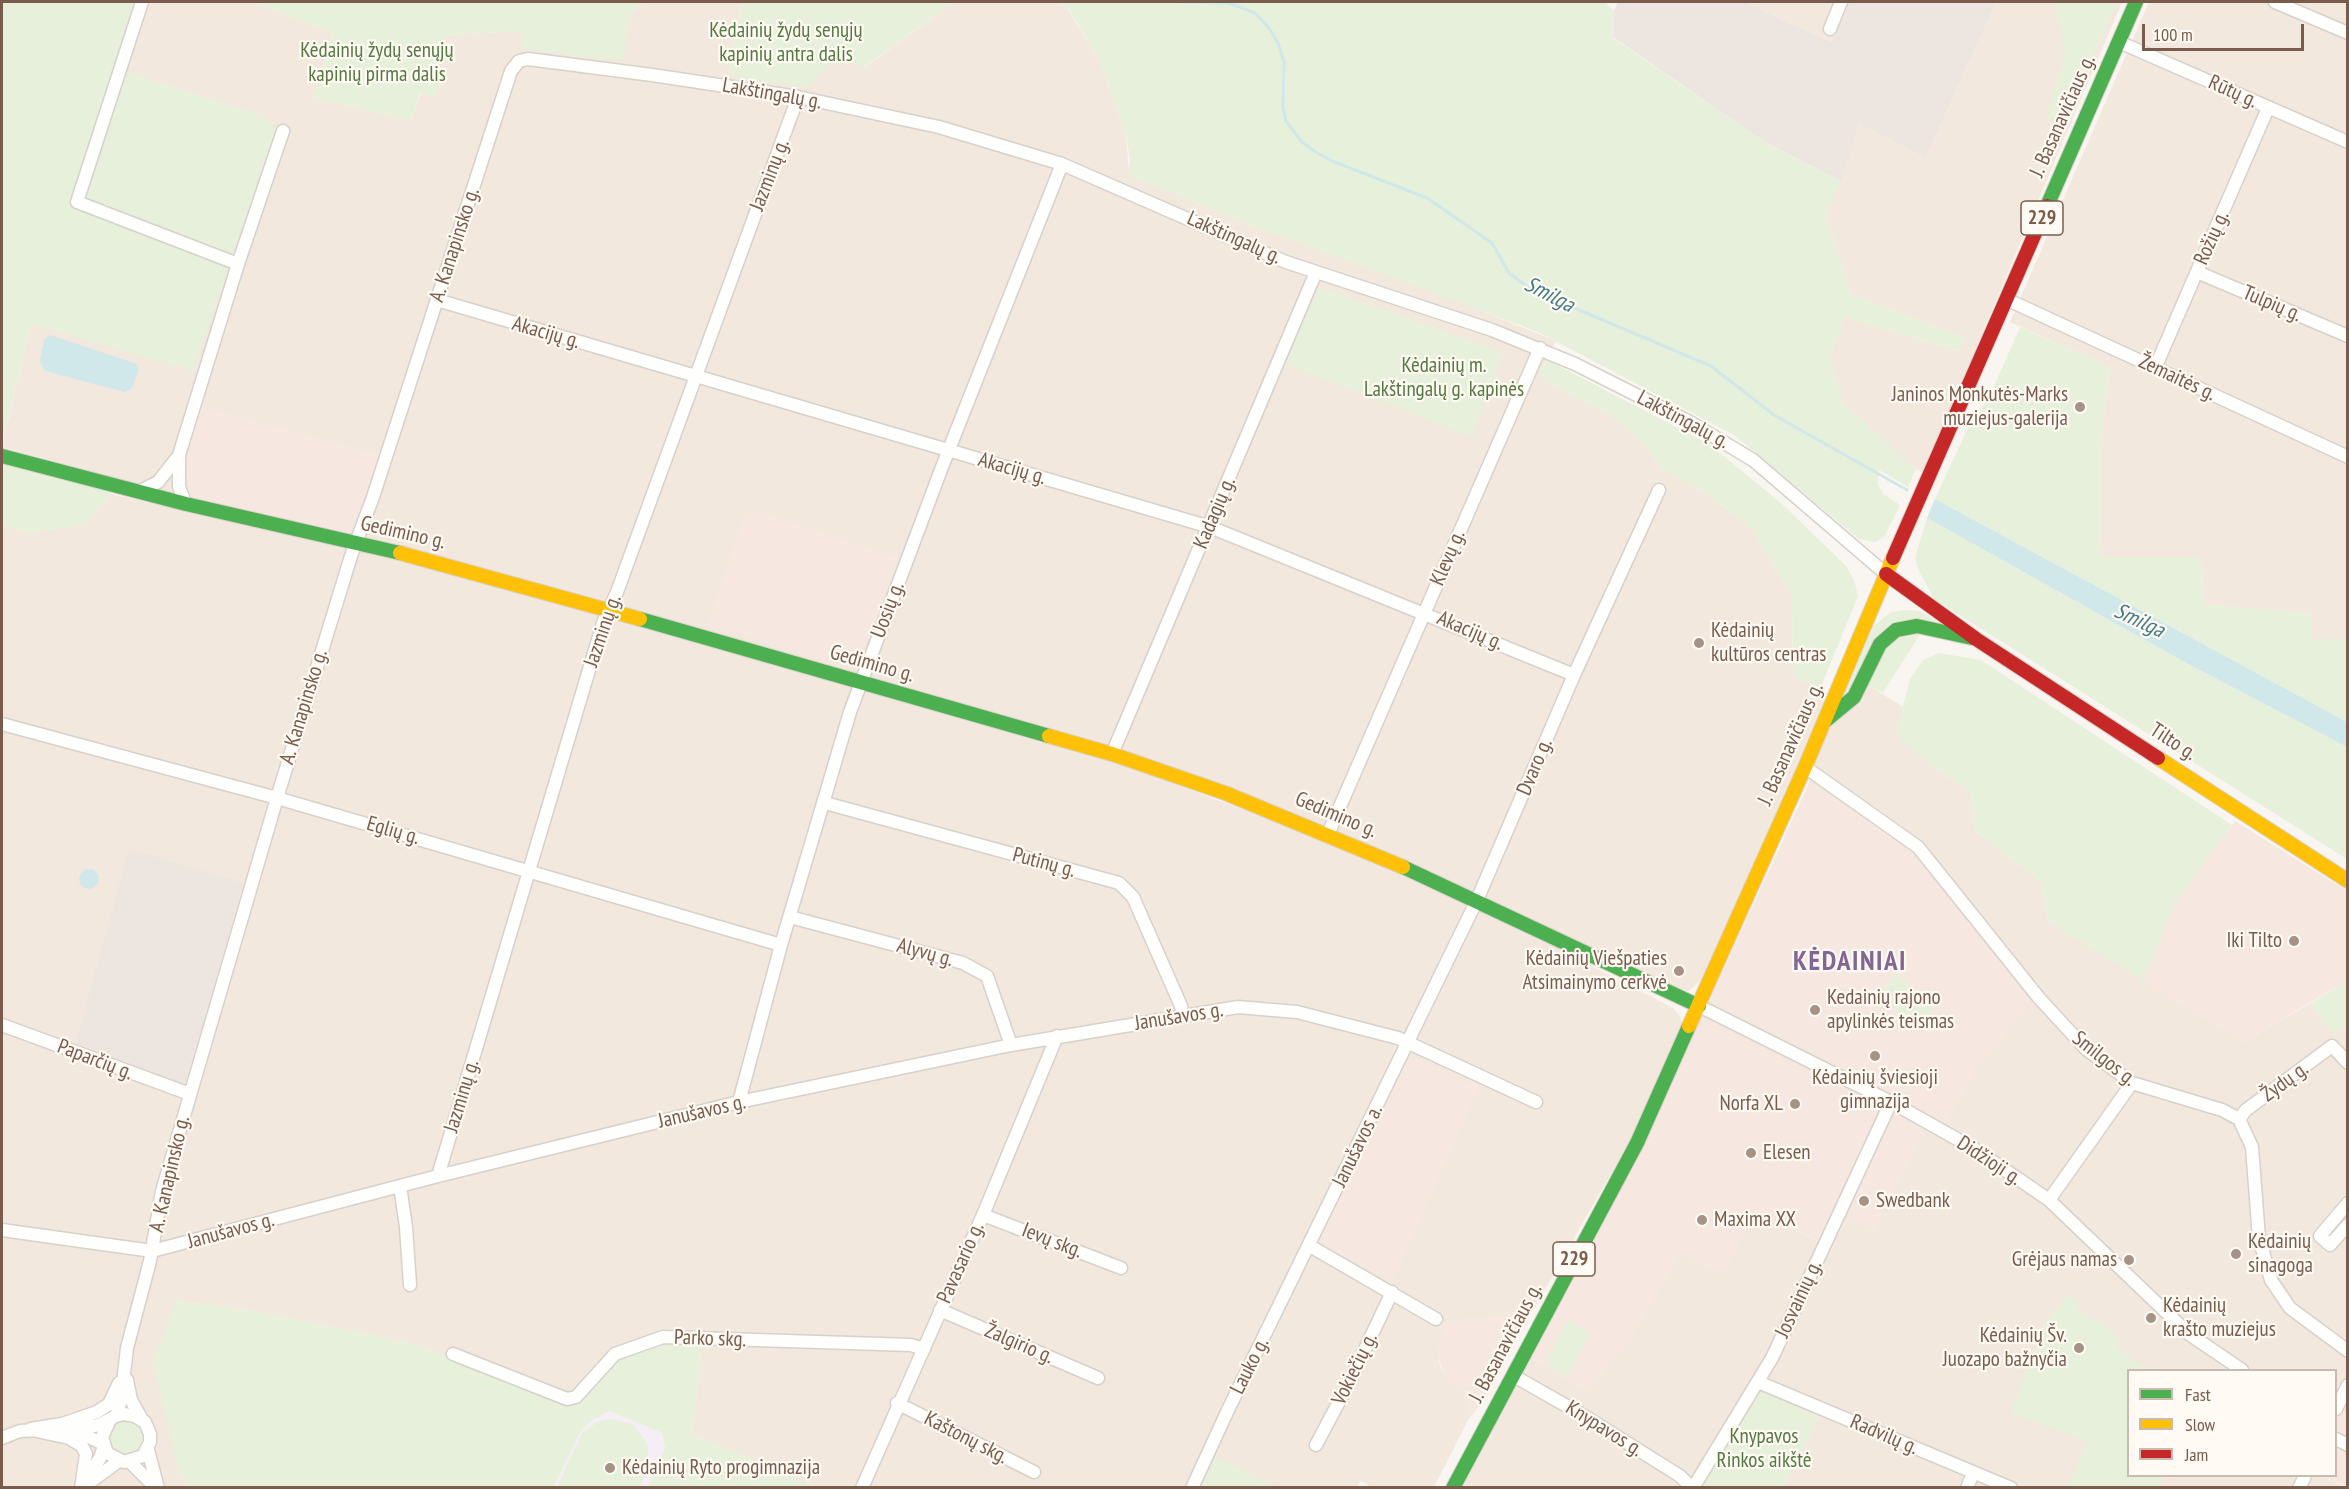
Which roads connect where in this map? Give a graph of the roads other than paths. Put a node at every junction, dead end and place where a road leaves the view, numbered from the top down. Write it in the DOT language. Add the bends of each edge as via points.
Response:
graph roads {
  1 [pos="142,2"];
  2 [pos="1842,2"];
  3 [pos="2136,2"];
  4 [pos="2275,2"];
  5 [pos="1830,29"];
  6 [pos="2348,33"];
  7 [pos="2119,42"];
  8 [pos="519,61"];
  9 [pos="798,97"];
  10 [pos="2268,108"];
  11 [pos="283,131"];
  12 [pos="2348,142"];
  13 [pos="1062,164"];
  14 [pos="238,264"];
  15 [pos="1316,272"];
  16 [pos="2197,272"];
  17 [pos="2006,299"];
  18 [pos="437,300"];
  19 [pos="2348,336"];
  20 [pos="1540,348"];
  21 [pos="2155,368"];
  22 [pos="695,377"];
  23 [pos="949,451"];
  24 [pos="179,455"];
  25 [pos="2,456"];
  26 [pos="2348,457"];
  27 [pos="1659,490"];
  28 [pos="138,492"];
  29 [pos="186,504"];
  30 [pos="1210,527"];
  31 [pos="357,544"];
  32 [pos="1886,574"];
  33 [pos="608,611"];
  34 [pos="1424,612"];
  35 [pos="1976,639"];
  36 [pos="1575,675"];
  37 [pos="860,682"];
  38 [pos="1825,721"];
  39 [pos="2,724"];
  40 [pos="1112,754"];
  41 [pos="1805,767"];
  42 [pos="277,798"];
  43 [pos="825,803"];
  44 [pos="1328,834"];
  45 [pos="529,870"];
  46 [pos="2348,881"];
  47 [pos="1477,900"];
  48 [pos="790,918"];
  49 [pos="781,945"];
  50 [pos="1699,1006"];
  51 [pos="1183,1016"];
  52 [pos="2,1025"];
  53 [pos="1057,1036"];
  54 [pos="1407,1042"];
  55 [pos="1011,1045"];
  56 [pos="2348,1063"];
  57 [pos="2132,1083"];
  58 [pos="190,1095"];
  59 [pos="739,1102"];
  60 [pos="1536,1102"];
  61 [pos="1891,1102"];
  62 [pos="2239,1119"];
  63 [pos="438,1176"];
  64 [pos="400,1186"];
  65 [pos="2049,1200"];
  66 [pos="2348,1203"];
  67 [pos="983,1215"];
  68 [pos="2348,1225"];
  69 [pos="2,1230"];
  70 [pos="1310,1246"];
  71 [pos="152,1251"];
  72 [pos="1121,1268"];
  73 [pos="410,1285"];
  74 [pos="1392,1292"];
  75 [pos="940,1310"];
  76 [pos="1436,1319"];
  77 [pos="924,1349"];
  78 [pos="2348,1351"];
  79 [pos="453,1354"];
  80 [pos="124,1364"];
  81 [pos="2239,1369"];
  82 [pos="1514,1376"];
  83 [pos="1098,1378"];
  84 [pos="1758,1382"];
  85 [pos="2348,1385"];
  86 [pos="897,1403"];
  87 [pos="2337,1408"];
  88 [pos="113,1418"];
  89 [pos="141,1418"];
  90 [pos="62,1424"];
  91 [pos="31,1429"];
  92 [pos="2,1438"];
  93 [pos="103,1445"];
  94 [pos="1316,1445"];
  95 [pos="148,1450"];
  96 [pos="124,1462"];
  97 [pos="1034,1472"];
  98 [pos="1973,1473"];
  99 [pos="82,1488"];
  100 [pos="157,1488"];
  101 [pos="862,1488"];
  102 [pos="1192,1488"];
  103 [pos="1453,1488"];
  104 [pos="1692,1488"];
  105 [pos="1967,1488"];
  106 [pos="2011,1488"];
  1 -- 14 [label="street" via="77,202"];
  2 -- 5 [label="street"];
  3 -- 7 [label="main road, J. Basanavičiaus g. / 229"];
  4 -- 6 [label="street"];
  7 -- 10 [label="street, Rūtų g."];
  7 -- 17 [label="main road, J. Basanavičiaus g. / 229"];
  8 -- 9 [label="street, Lakštingalų g." via="640,73"];
  8 -- 18 [label="street, A. Kanapinsko g." via="511,71"];
  9 -- 13 [label="street, Lakštingalų g." via="939,127"];
  9 -- 22 [label="street, Jazminų g."];
  10 -- 12 [label="street, Rūtų g."];
  10 -- 16 [label="street, Rožių g."];
  11 -- 14 [label="street"];
  13 -- 15 [label="street, Lakštingalų g."];
  13 -- 23 [label="street, Uosių g."];
  14 -- 24 [label="street"];
  15 -- 20 [label="street, Lakštingalų g."];
  15 -- 30 [label="street, Kadagių g."];
  16 -- 19 [label="street, Tulpių g."];
  16 -- 21 [label="street, Rožių g."];
  17 -- 21 [label="street, Žemaitės g."];
  17 -- 32 [label="main road, J. Basanavičiaus g. / 229"];
  18 -- 22 [label="street, Akacijų g."];
  18 -- 31 [label="street, A. Kanapinsko g."];
  20 -- 32 [label="street, Lakštingalų g." via="1688,421 1753,459"];
  20 -- 34 [label="street, Klevų g."];
  21 -- 26 [label="street, Žemaitės g."];
  22 -- 23 [label="street, Akacijų g."];
  22 -- 33 [label="street, Jazminų g."];
  23 -- 30 [label="street, Akacijų g."];
  23 -- 37 [label="street, Uosių g."];
  24 -- 28 [label="street" via="158,482"];
  24 -- 29 [label="street" via="178,481"];
  25 -- 28 [label="main road, Gedimino g."];
  27 -- 36 [label="street, Dvaro g."];
  28 -- 29 [label="main road, Gedimino g."];
  29 -- 31 [label="main road, Gedimino g."];
  30 -- 34 [label="street, Akacijų g."];
  30 -- 40 [label="street, Kadagių g."];
  31 -- 33 [label="main road, Gedimino g." via="432,560"];
  31 -- 42 [label="street, A. Kanapinsko g."];
  32 -- 35 [label="main road, Tilto g."];
  32 -- 38 [label="main road, J. Basanavičiaus g. / 229"];
  33 -- 37 [label="main road, Gedimino g."];
  33 -- 45 [label="street, Jazminų g."];
  34 -- 36 [label="street, Akacijų g."];
  34 -- 44 [label="street, Klevų g."];
  35 -- 38 [label="main road, Tilto g." via="1917,626 1896,630 1880,644 1854,697"];
  35 -- 46 [label="main road, Tilto g."];
  36 -- 47 [label="street, Dvaro g."];
  37 -- 40 [label="main road, Gedimino g."];
  37 -- 43 [label="street, Uosių g."];
  38 -- 41 [label="main road, J. Basanavičiaus g. / 229"];
  39 -- 42 [label="street, Eglių g."];
  40 -- 44 [label="main road, Gedimino g."];
  41 -- 50 [label="main road, J. Basanavičiaus g. / 229"];
  41 -- 57 [label="street, Smilgos g." via="1918,847 2070,1034"];
  42 -- 45 [label="street, Eglių g."];
  42 -- 58 [label="street, A. Kanapinsko g."];
  43 -- 48 [label="street, Uosių g."];
  43 -- 51 [label="street, Putinų g." via="1119,884 1133,897"];
  44 -- 47 [label="main road, Gedimino g."];
  45 -- 49 [label="street, Eglių g."];
  45 -- 63 [label="street, Jazminų g."];
  47 -- 50 [label="main road, Gedimino g."];
  47 -- 54 [label="street, Dvaro g."];
  48 -- 49 [label="street, Uosių g."];
  48 -- 55 [label="street, Alyvų g." via="963,963 987,976"];
  49 -- 59 [label="street, Uosių g."];
  50 -- 61 [label="street, Didžioji g."];
  50 -- 82 [label="main road, J. Basanavičiaus g. / 229" via="1637,1143"];
  51 -- 53 [label="street, Janušavos g."];
  51 -- 54 [label="street, Janušavos g." via="1238,1007 1266,1008 1333,1019"];
  52 -- 58 [label="street, Paparčių g."];
  53 -- 55 [label="street, Janušavos g."];
  53 -- 67 [label="street, Pavasario g."];
  54 -- 60 [label="street"];
  54 -- 70 [label="street, Janušavos a."];
  55 -- 59 [label="street, Janušavos g."];
  56 -- 62 [label="street, Žydų g." via="2332,1046"];
  57 -- 62 [label="street, Smilgos g." via="2222,1110"];
  57 -- 65 [label="street"];
  58 -- 71 [label="street, A. Kanapinsko g." via="162,1191"];
  59 -- 63 [label="street, Janušavos g."];
  61 -- 65 [label="street, Didžioji g." via="1973,1148"];
  61 -- 84 [label="street, Josvainių g."];
  62 -- 78 [label="street" via="2252,1147 2259,1238 2271,1280 2290,1308"];
  63 -- 64 [label="street, Janušavos g."];
  64 -- 71 [label="street, Janušavos g."];
  64 -- 73 [label="street"];
  65 -- 81 [label="street, Didžioji g." via="2189,1334"];
  66 -- 68 [label="street" via="2320,1236 2330,1245"];
  67 -- 72 [label="street, Ievų skg."];
  67 -- 75 [label="street, Pavasario g."];
  69 -- 71 [label="street, Janušavos g."];
  70 -- 74 [label="street"];
  70 -- 102 [label="street, Lauko g."];
  71 -- 80 [label="street, A. Kanapinsko g."];
  74 -- 76 [label="street"];
  74 -- 94 [label="street, Vokiečių g."];
  75 -- 77 [label="street, Pavasario g."];
  75 -- 83 [label="street, Žalgirio g."];
  77 -- 79 [label="street, Parko skg." via="911,1345 663,1337 615,1354 576,1397 567,1399"];
  77 -- 86 [label="street, Pavasario g."];
  80 -- 88 [label="street" via="121,1400"];
  80 -- 89 [label="street" via="131,1400"];
  80 -- 90 [label="street" via="109,1404"];
  82 -- 103 [label="main road, J. Basanavičiaus g. / 229"];
  82 -- 104 [label="street, Knypavos g." via="1680,1476"];
  84 -- 98 [label="street, Radvilų g."];
  84 -- 104 [label="street, Josvainių g."];
  85 -- 87 [label="street"];
  86 -- 97 [label="street, Kaštonų skg."];
  86 -- 101 [label="street, Pavasario g."];
  88 -- 89 [label="street" via="130,1414"];
  88 -- 90 [label="street" via="89,1427"];
  88 -- 93 [label="street" via="103,1431"];
  89 -- 95 [label="street" via="150,1434"];
  90 -- 91 [label="street"];
  91 -- 92 [label="street"];
  91 -- 93 [label="street" via="75,1433"];
  91 -- 99 [label="street" via="69,1438 82,1446 86,1454"];
  93 -- 96 [label="street" via="112,1458"];
  93 -- 99 [label="street" via="100,1458"];
  95 -- 96 [label="street" via="137,1460"];
  95 -- 100 [label="street"];
  96 -- 99 [label="street"];
  96 -- 100 [label="street"];
  98 -- 105 [label="street"];
  98 -- 106 [label="street, Radvilų g."];
}
